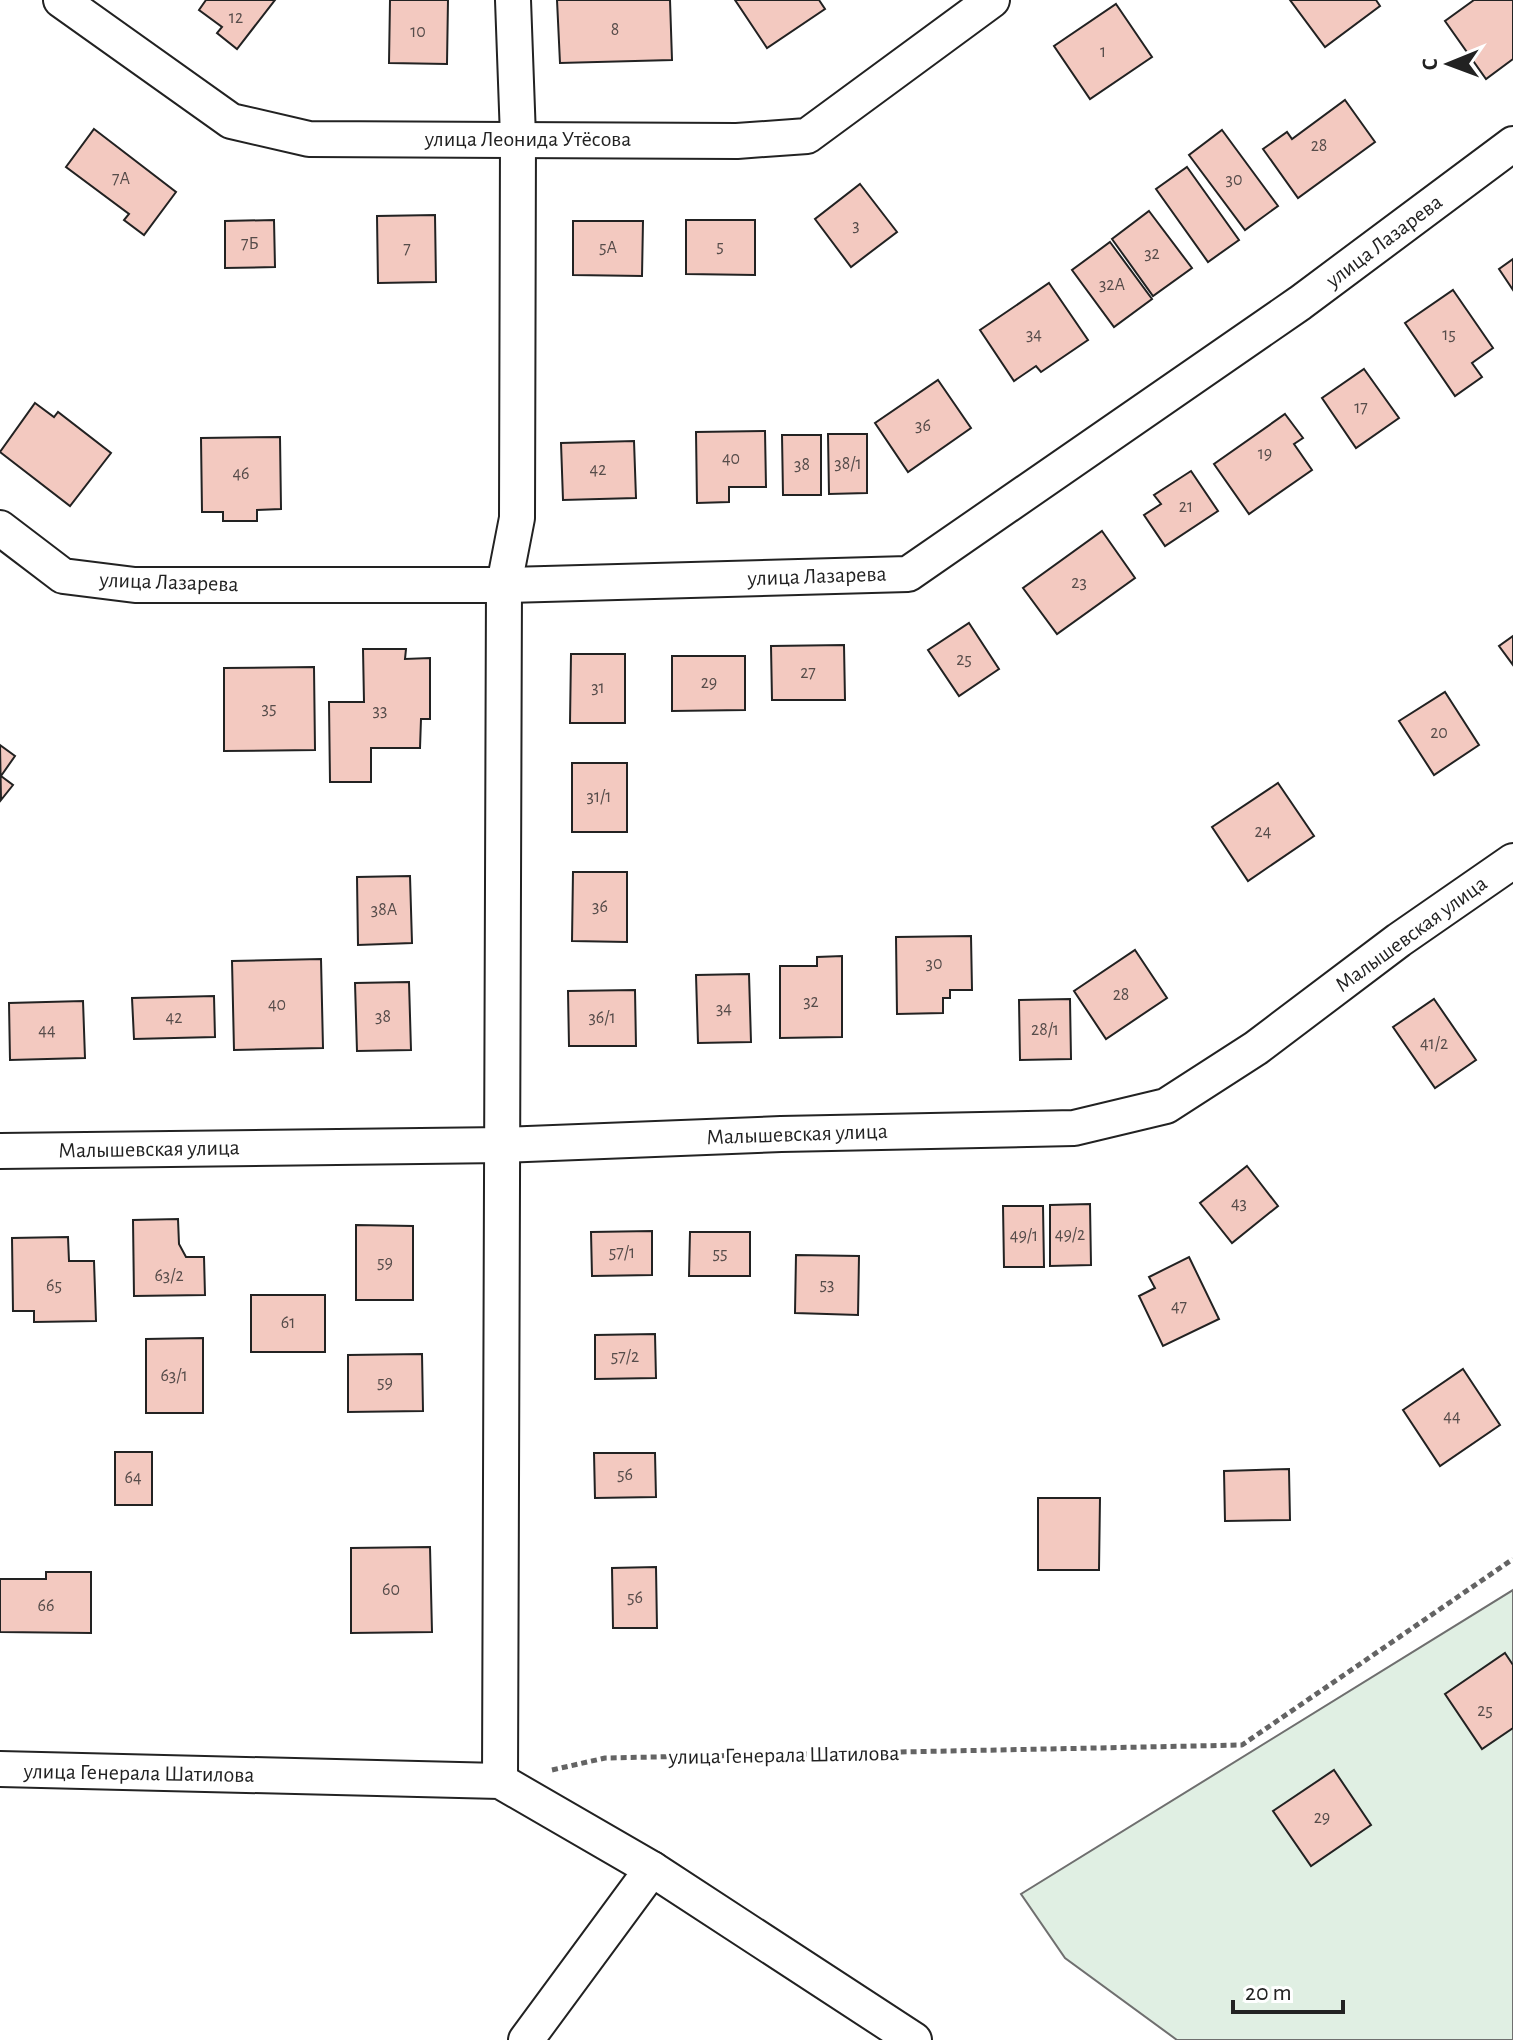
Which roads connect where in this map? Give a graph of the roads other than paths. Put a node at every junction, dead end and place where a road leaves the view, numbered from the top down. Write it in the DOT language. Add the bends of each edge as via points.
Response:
graph roads {
  1 [pos="61,0"];
  2 [pos="513,0"];
  3 [pos="992,0"];
  4 [pos="518,137"];
  5 [pos="1513,144"];
  6 [pos="0,528"];
  7 [pos="504,585"];
  8 [pos="1513,861"];
  9 [pos="504,1145"];
  10 [pos="0,1151"];
  11 [pos="0,1769"];
  12 [pos="500,1781"];
  13 [pos="652,1869"];
  14 [pos="526,2040"];
  15 [pos="914,2040"];
  1 -- 4 [label="street, улица Леонида Утёсова" via="231,121 309,139"];
  2 -- 4 [label="street"];
  3 -- 4 [label="street, улица Леонида Утёсова" via="807,136 737,141"];
  4 -- 7 [label="street" via="517,518"];
  5 -- 7 [label="street, улица Лазарева" via="1300,303 908,574"];
  6 -- 7 [label="street, улица Лазарева" via="63,576 135,585"];
  7 -- 9 [label="street"];
  8 -- 9 [label="street, Малышевская улица" via="1256,1048 1166,1106 1074,1128"];
  9 -- 10 [label="street, Малышевская улица"];
  9 -- 12 [label="street"];
  11 -- 12 [label="street, улица Генерала Шатилова"];
  12 -- 13 [label="street"];
  13 -- 14 [label="street"];
  13 -- 15 [label="street"];
}
